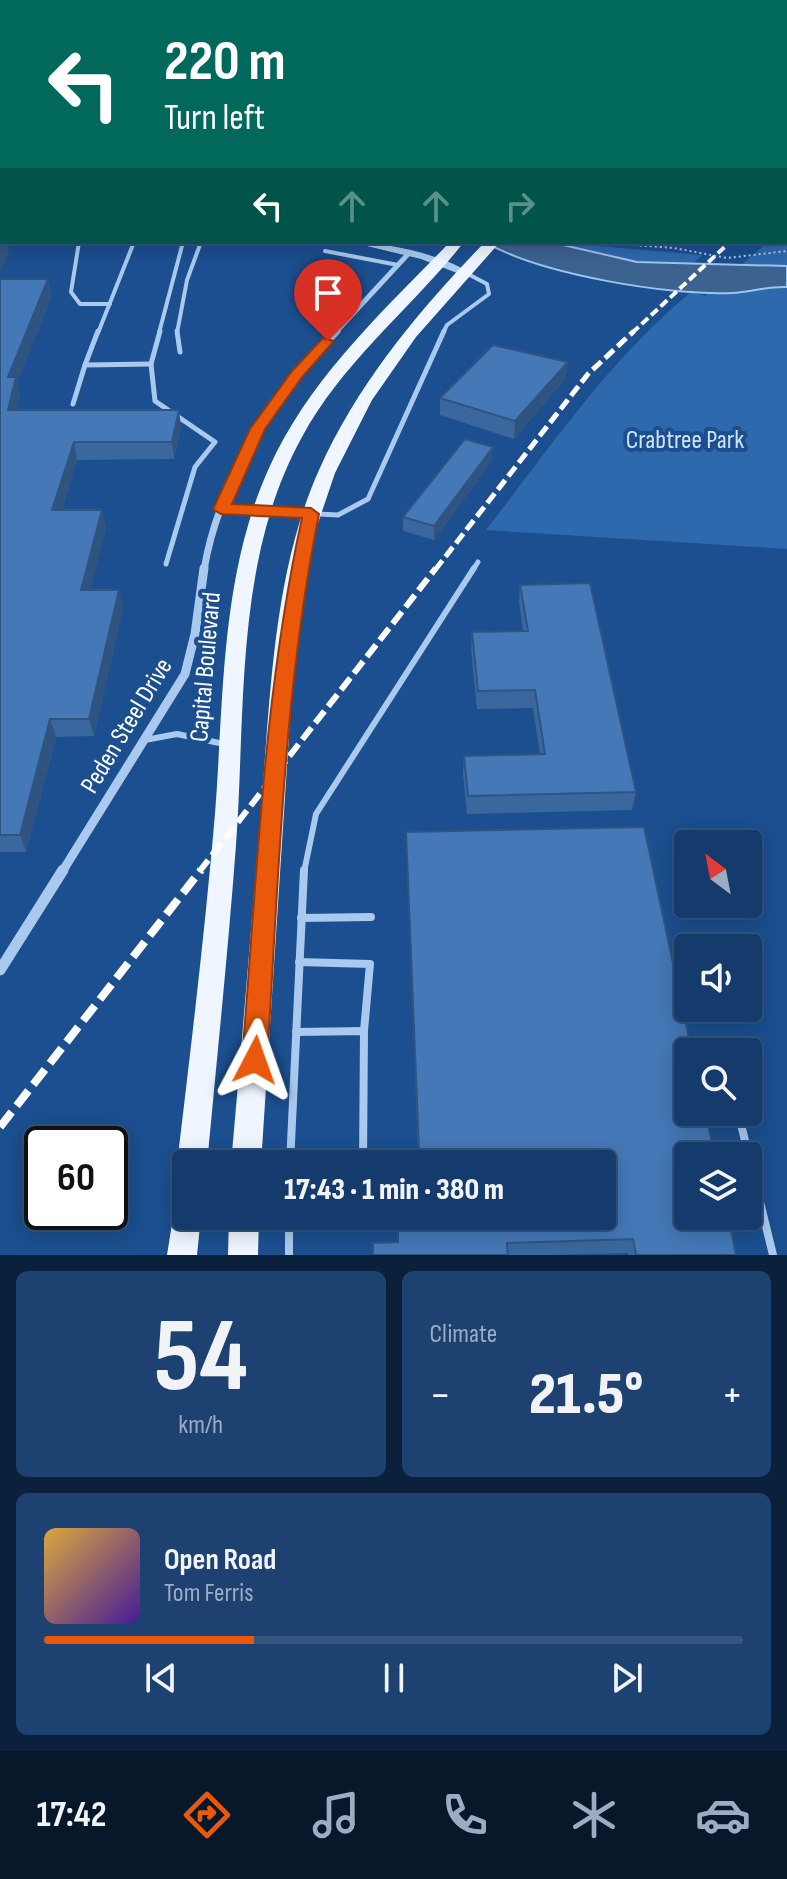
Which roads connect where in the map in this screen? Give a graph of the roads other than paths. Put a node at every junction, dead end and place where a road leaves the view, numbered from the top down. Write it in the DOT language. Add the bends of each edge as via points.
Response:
graph roads {
  1 [pos="79,244"];
  2 [pos="133,244"];
  3 [pos="182,244"];
  4 [pos="200,244"];
  5 [pos="365,244"];
  6 [pos="455,244"];
  7 [pos="491,244"];
  8 [pos="325,251"];
  9 [pos="409,253"];
  10 [pos="438,262"];
  11 [pos="398,265"];
  12 [pos="465,273"];
  13 [pos="110,304"];
  14 [pos="180,352"];
  15 [pos="151,364"];
  16 [pos="85,365"];
  17 [pos="73,404"];
  18 [pos="221,509"];
  19 [pos="263,511"];
  20 [pos="311,514"];
  21 [pos="478,562"];
  22 [pos="166,564"];
  23 [pos="145,740"];
  24 [pos="232,747"];
  25 [pos="371,917"];
  26 [pos="301,918"];
  27 [pos="299,962"];
  28 [pos="0,970"];
  29 [pos="364,1031"];
  30 [pos="296,1032"];
  31 [pos="741,1126"];
  32 [pos="193,1150"];
  33 [pos="247,1150"];
  34 [pos="291,1150"];
  35 [pos="363,1150"];
  36 [pos="185,1230"];
  37 [pos="244,1230"];
  38 [pos="289,1230"];
  39 [pos="182,1255"];
  40 [pos="243,1255"];
  41 [pos="289,1255"];
  42 [pos="773,1255"];
  1 -- 13 [label="lane" via="71,292 80,304"];
  2 -- 13 [label="lane"];
  3 -- 15 [label="lane"];
  4 -- 14 [label="lane" via="180,311"];
  5 -- 9 [label="street"];
  6 -- 10 [label="main road, Capital Boulevard"];
  7 -- 12 [label="main road"];
  8 -- 11 [label="lane"];
  9 -- 10 [label="street"];
  9 -- 11 [label="street, Peden Steel Drive"];
  10 -- 12 [label="street"];
  10 -- 19 [label="main road, Capital Boulevard" via="316,400 282,459"];
  11 -- 18 [label="street, Peden Steel Drive" via="272,407"];
  12 -- 20 [label="main road" via="377,375 335,450"];
  12 -- 20 [label="lane" via="487,284 489,294 447,325 368,499 338,515"];
  13 -- 16 [label="lane"];
  15 -- 16 [label="lane"];
  15 -- 22 [label="lane" via="155,401 215,442 195,467"];
  16 -- 17 [label="lane"];
  18 -- 19 [label="lane"];
  18 -- 23 [label="street, Peden Steel Drive" via="211,537 188,667"];
  19 -- 20 [label="lane"];
  19 -- 24 [label="main road, Capital Boulevard" via="244,591"];
  20 -- 33 [label="main road" via="283,674"];
  21 -- 26 [label="lane" via="316,814 304,865"];
  23 -- 24 [label="lane" via="177,734"];
  23 -- 28 [label="street, Peden Steel Drive"];
  24 -- 32 [label="main road, Capital Boulevard"];
  25 -- 26 [label="lane"];
  26 -- 27 [label="lane"];
  27 -- 29 [label="lane" via="370,964"];
  27 -- 30 [label="lane"];
  29 -- 30 [label="lane"];
  29 -- 35 [label="lane"];
  30 -- 34 [label="lane"];
  31 -- 42 [label="lane"];
  36 -- 39 [label="main road"];
  37 -- 40 [label="main road"];
  38 -- 41 [label="lane"];
}
